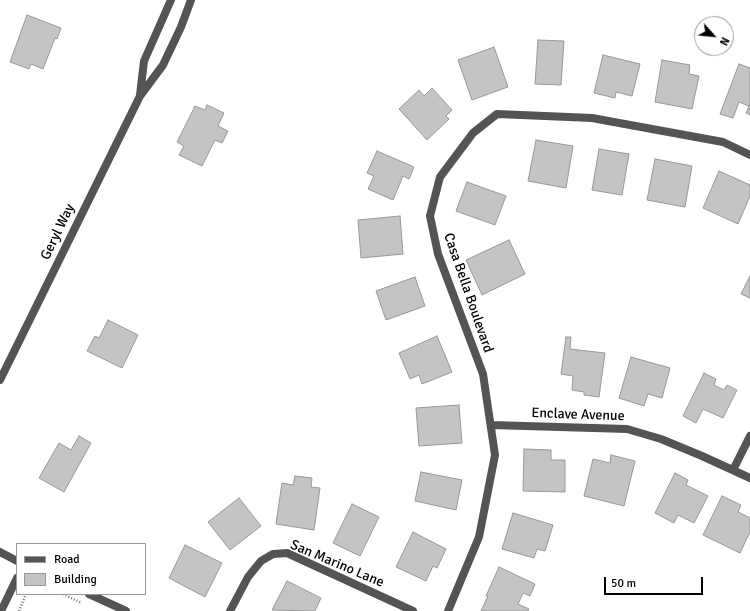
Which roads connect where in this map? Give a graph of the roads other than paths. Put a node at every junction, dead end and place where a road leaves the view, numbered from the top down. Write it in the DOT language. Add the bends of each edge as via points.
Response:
graph roads {
  1 [pos="171,0"];
  2 [pos="191,0"];
  3 [pos="140,96"];
  4 [pos="750,155"];
  5 [pos="0,380"];
  6 [pos="491,425"];
  7 [pos="750,436"];
  8 [pos="733,470"];
  9 [pos="750,478"];
  10 [pos="0,552"];
  11 [pos="16,560"];
  12 [pos="16,580"];
  13 [pos="91,595"];
  14 [pos="1,611"];
  15 [pos="126,611"];
  16 [pos="230,611"];
  17 [pos="413,611"];
  18 [pos="448,611"];
  1 -- 3 [label="street, Geryl Way" via="144,61"];
  2 -- 3 [label="street, Geryl Way" via="163,65"];
  3 -- 5 [label="street, Geryl Way"];
  4 -- 6 [label="street, Casa Bella Boulevard" via="723,142 592,118 497,114 473,133 440,177 430,216 438,254 484,374"];
  6 -- 8 [label="street, Enclave Avenue" via="627,429 661,439"];
  6 -- 18 [label="street, Casa Bella Boulevard" via="495,454 479,537"];
  7 -- 8 [label="street"];
  8 -- 9 [label="street, Enclave Avenue"];
  10 -- 11 [label="street"];
  12 -- 14 [label="street"];
  13 -- 15 [label="street"];
  16 -- 17 [label="street, San Marino Lane" via="248,577 261,561 273,554 287,554"];
}
